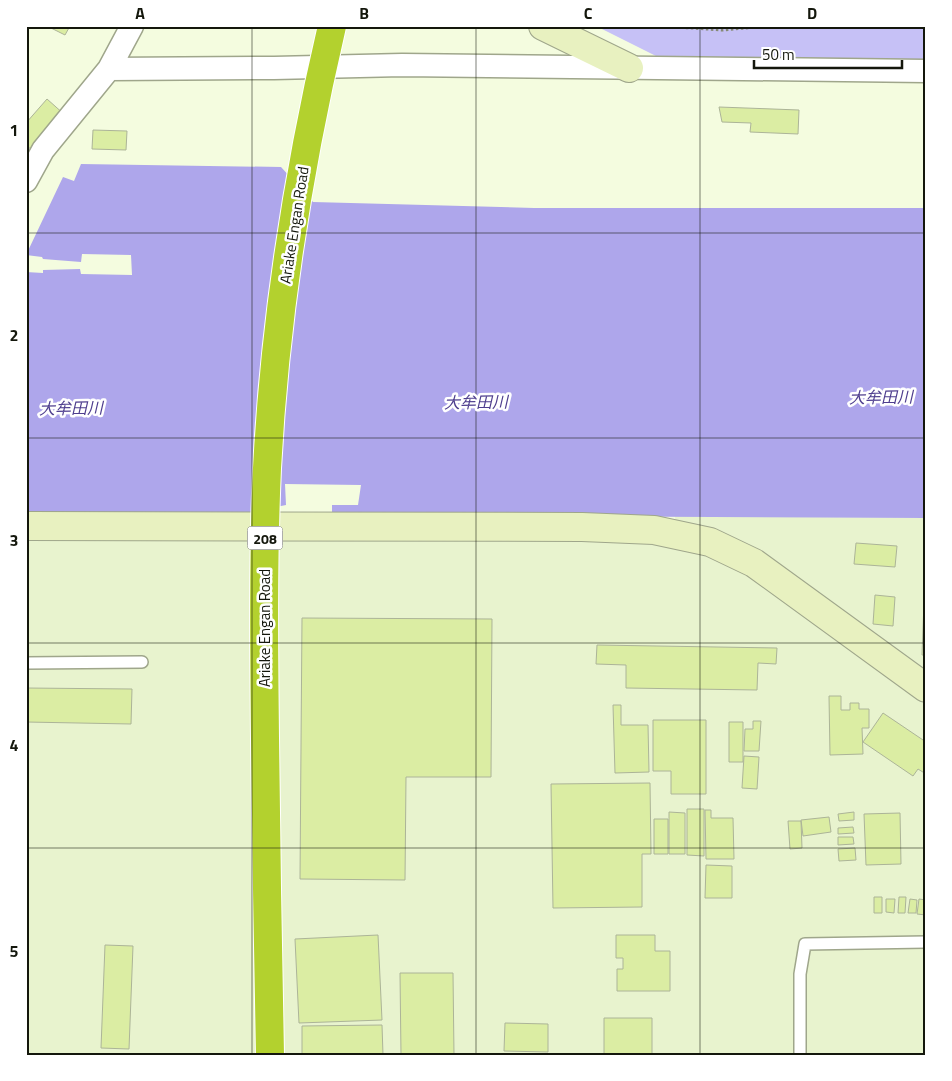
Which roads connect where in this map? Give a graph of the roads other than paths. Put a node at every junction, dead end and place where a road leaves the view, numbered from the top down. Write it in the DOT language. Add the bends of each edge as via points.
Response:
graph roads {
  1 [pos="132,26"];
  2 [pos="332,26"];
  3 [pos="543,26"];
  4 [pos="629,68"];
  5 [pos="109,69"];
  6 [pos="926,71"];
  7 [pos="26,181"];
  8 [pos="26,526"];
  9 [pos="142,662"];
  10 [pos="26,663"];
  11 [pos="926,688"];
  12 [pos="926,942"];
  13 [pos="270,1055"];
  14 [pos="800,1055"];
  1 -- 5 [label="street"];
  2 -- 13 [label="highway, Ariake Engan Road / 208, bridge" via="316,92 294,216 277,343 268,466 263,594"];
  3 -- 4 [label="street"];
  4 -- 5 [label="street" via="402,64"];
  4 -- 6 [label="street"];
  5 -- 7 [label="street" via="43,150"];
  8 -- 11 [label="street" via="582,527 654,530 710,542 754,563"];
  9 -- 10 [label="lane"];
  12 -- 14 [label="lane" via="805,944 800,974"];
}
